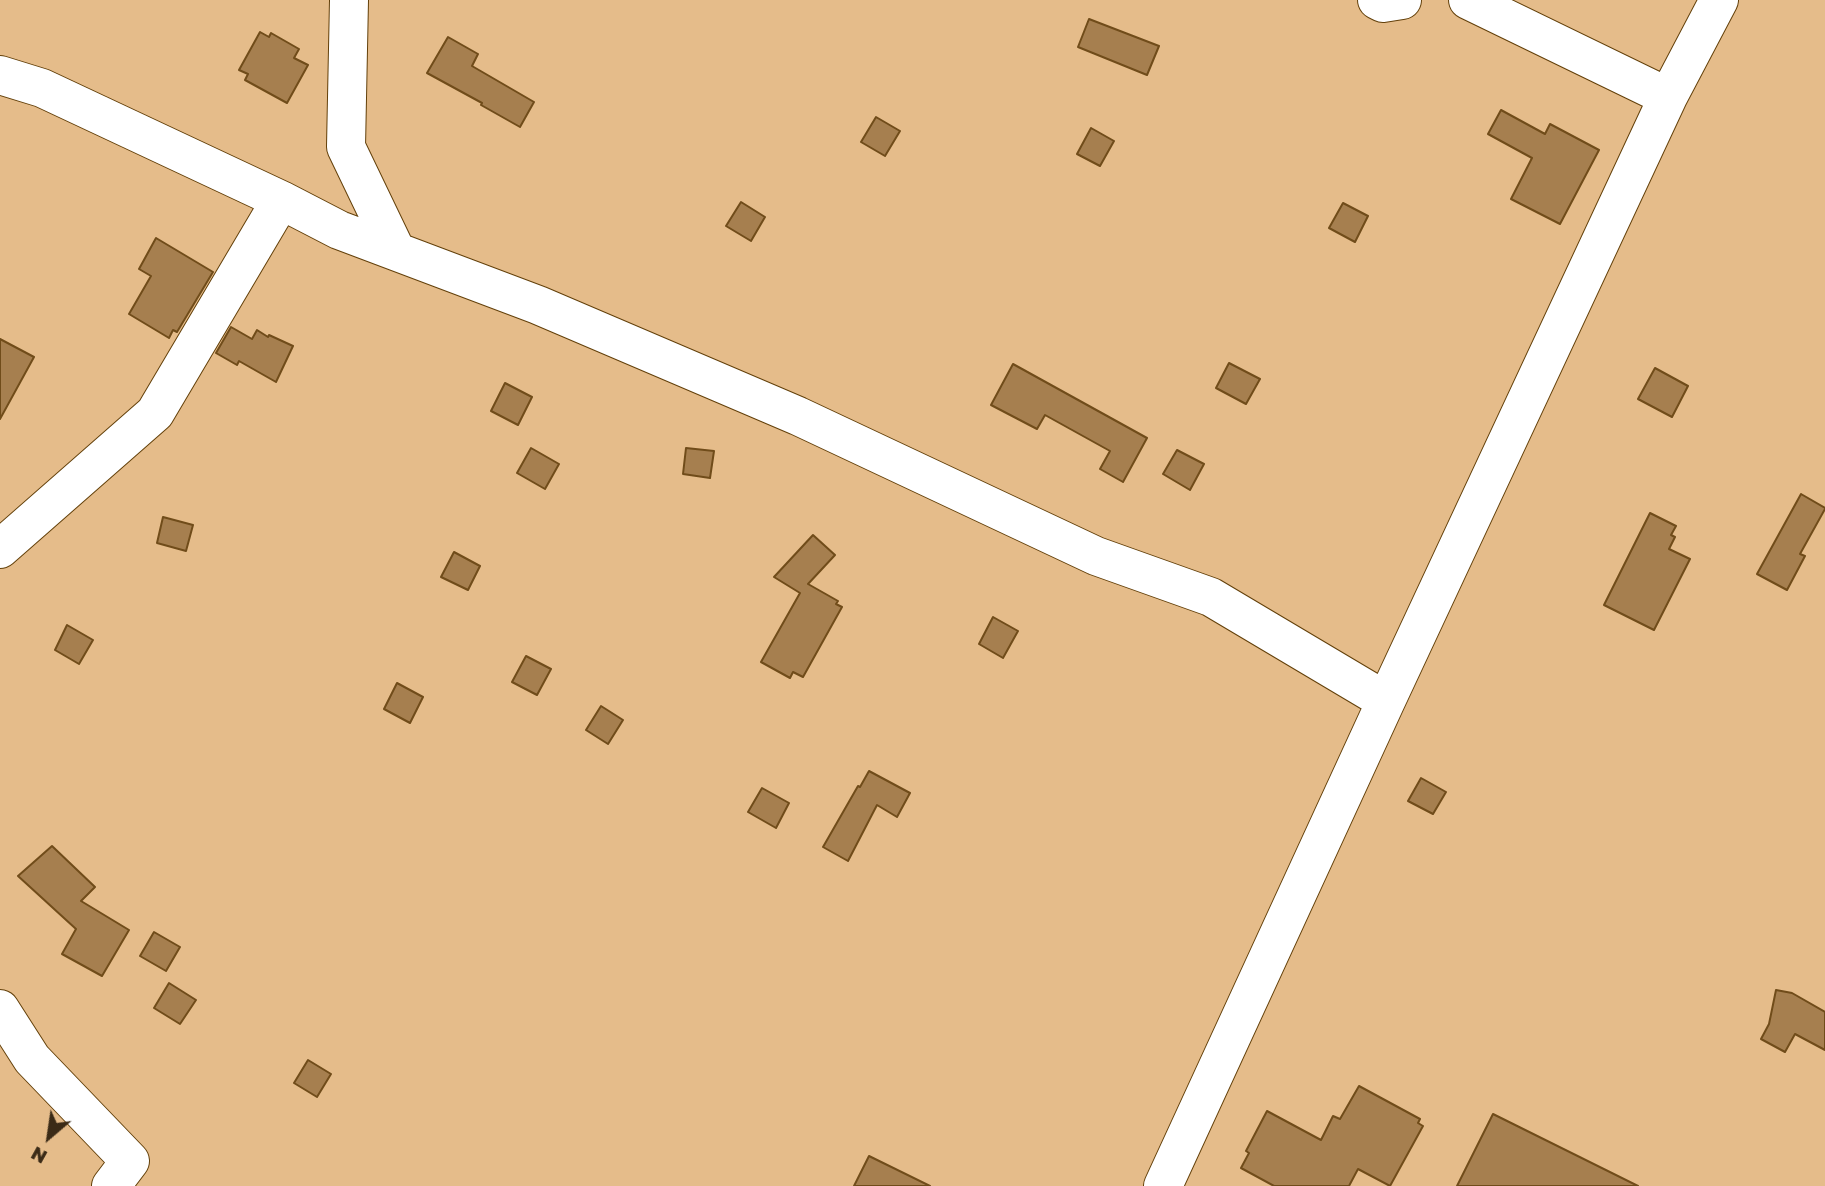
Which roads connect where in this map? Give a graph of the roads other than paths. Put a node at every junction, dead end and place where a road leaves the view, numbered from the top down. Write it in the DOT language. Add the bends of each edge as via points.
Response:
graph roads {
  1 [pos="349,0"];
  2 [pos="1377,0"];
  3 [pos="1402,0"];
  4 [pos="1468,0"];
  5 [pos="1718,0"];
  6 [pos="0,75"];
  7 [pos="1668,97"];
  8 [pos="281,200"];
  9 [pos="396,251"];
  10 [pos="0,549"];
  11 [pos="1386,701"];
  12 [pos="0,1009"];
  13 [pos="110,1186"];
  14 [pos="1163,1186"];
  1 -- 9 [label="street" via="346,147"];
  2 -- 3 [label="street"];
  4 -- 7 [label="street"];
  5 -- 7 [label="street"];
  6 -- 8 [label="street" via="42,88"];
  7 -- 11 [label="street"];
  8 -- 9 [label="street" via="338,230"];
  8 -- 10 [label="street" via="155,413"];
  9 -- 11 [label="street" via="538,305 799,416 1096,556 1211,597"];
  11 -- 14 [label="street"];
  12 -- 13 [label="street" via="33,1059 130,1161"];
}
